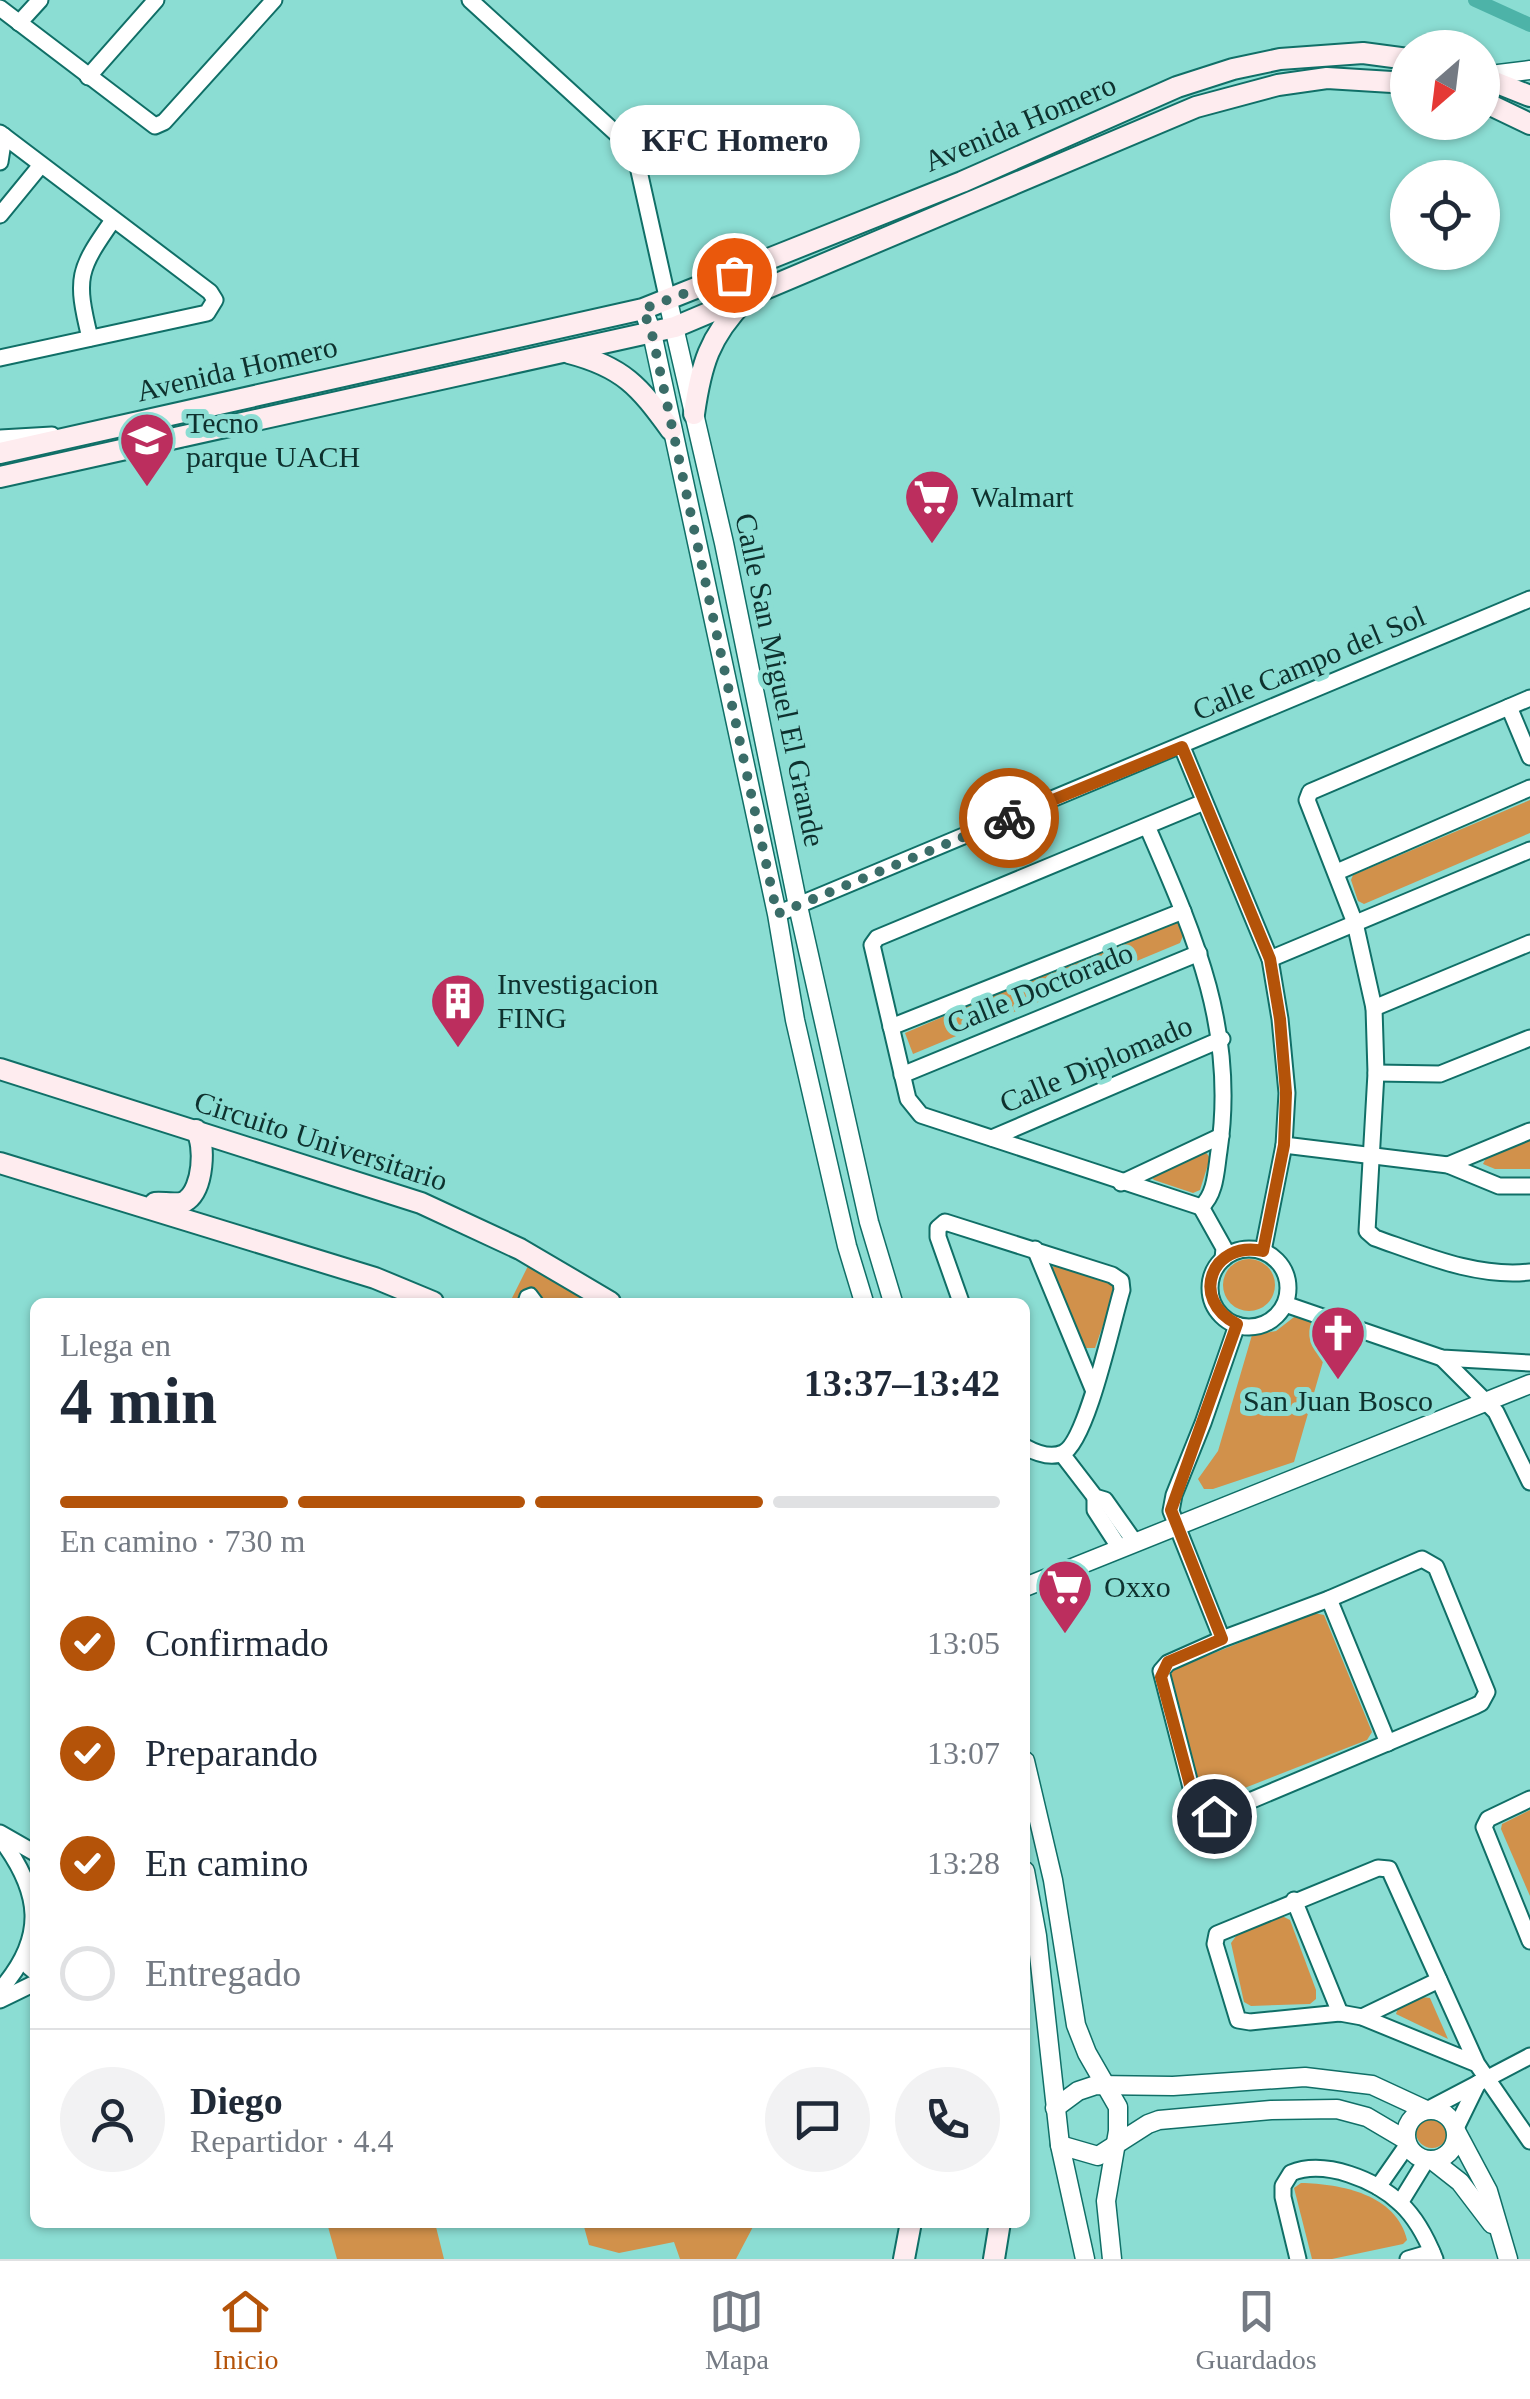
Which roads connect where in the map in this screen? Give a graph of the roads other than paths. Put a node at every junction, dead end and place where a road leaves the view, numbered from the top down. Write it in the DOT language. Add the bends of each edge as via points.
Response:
graph roads {
  1 [pos="40,0"];
  2 [pos="156,0"];
  3 [pos="274,0"];
  4 [pos="470,0"];
  5 [pos="0,8"];
  6 [pos="19,23"];
  7 [pos="1390,57"];
  8 [pos="1530,70"];
  9 [pos="1500,74"];
  10 [pos="88,76"];
  11 [pos="1390,82"];
  12 [pos="1500,84"];
  13 [pos="1530,96"];
  14 [pos="1500,110"];
  15 [pos="1530,124"];
  16 [pos="2,135"];
  17 [pos="0,162"];
  18 [pos="41,165"];
  19 [pos="0,215"];
  20 [pos="113,220"];
  21 [pos="750,296"];
  22 [pos="668,301"];
  23 [pos="643,309"];
  24 [pos="676,327"];
  25 [pos="652,334"];
  26 [pos="90,338"];
  27 [pos="553,353"];
  28 [pos="0,358"];
  29 [pos="694,414"];
  30 [pos="671,430"];
  31 [pos="76,436"];
  32 [pos="0,438"];
  33 [pos="0,453"];
  34 [pos="0,478"];
  35 [pos="1530,599"];
  36 [pos="1530,698"];
  37 [pos="1509,707"];
  38 [pos="1182,747"];
  39 [pos="1530,756"];
  40 [pos="1530,788"];
  41 [pos="1204,802"];
  42 [pos="1147,826"];
  43 [pos="1530,850"];
  44 [pos="1337,872"];
  45 [pos="798,906"];
  46 [pos="1184,910"];
  47 [pos="777,914"];
  48 [pos="1355,923"];
  49 [pos="1530,942"];
  50 [pos="1199,952"];
  51 [pos="1270,959"];
  52 [pos="1374,1008"];
  53 [pos="892,1027"];
  54 [pos="1530,1038"];
  55 [pos="1222,1040"];
  56 [pos="0,1069"];
  57 [pos="1376,1073"];
  58 [pos="902,1075"];
  59 [pos="196,1130"];
  60 [pos="1530,1130"];
  61 [pos="1222,1136"];
  62 [pos="992,1138"];
  63 [pos="1284,1145"];
  64 [pos="1372,1156"];
  65 [pos="0,1163"];
  66 [pos="1448,1165"];
  67 [pos="1121,1183"];
  68 [pos="1530,1186"];
  69 [pos="138,1205"];
  70 [pos="1204,1205"];
  71 [pos="1035,1248"];
  72 [pos="1240,1250"];
  73 [pos="1263,1251"];
  74 [pos="1222,1259"];
  75 [pos="1530,1272"];
  76 [pos="423,1298"];
  77 [pos="603,1298"];
  78 [pos="863,1298"];
  79 [pos="892,1298"];
  80 [pos="960,1298"];
  81 [pos="1284,1304"];
  82 [pos="1237,1324"];
  83 [pos="1442,1358"];
  84 [pos="1530,1363"];
  85 [pos="1530,1384"];
  86 [pos="1094,1389"];
  87 [pos="1488,1402"];
  88 [pos="1030,1449"];
  89 [pos="1062,1454"];
  90 [pos="1530,1482"];
  91 [pos="1174,1525"];
  92 [pos="1127,1544"];
  93 [pos="1030,1585"];
  94 [pos="1330,1599"];
  95 [pos="1222,1639"];
  96 [pos="1388,1743"];
  97 [pos="1030,1783"];
  98 [pos="1530,1799"];
  99 [pos="0,1835"];
  100 [pos="30,1850"];
  101 [pos="30,1873"];
  102 [pos="1030,1899"];
  103 [pos="1294,1900"];
  104 [pos="30,1936"];
  105 [pos="1530,1941"];
  106 [pos="24,1954"];
  107 [pos="30,1968"];
  108 [pos="1439,1980"];
  109 [pos="30,1985"];
  110 [pos="0,1990"];
  111 [pos="0,2000"];
  112 [pos="1340,2013"];
  113 [pos="1362,2017"];
  114 [pos="1530,2056"];
  115 [pos="1480,2075"];
  116 [pos="1108,2084"];
  117 [pos="1055,2108"];
  118 [pos="1427,2110"];
  119 [pos="1456,2129"];
  120 [pos="1530,2141"];
  121 [pos="1407,2142"];
  122 [pos="1060,2144"];
  123 [pos="1114,2148"];
  124 [pos="1430,2160"];
  125 [pos="1378,2186"];
  126 [pos="1400,2203"];
  127 [pos="910,2228"];
  128 [pos="999,2228"];
  129 [pos="1498,2233"];
  130 [pos="1433,2256"];
  131 [pos="904,2259"];
  132 [pos="994,2259"];
  133 [pos="1086,2259"];
  134 [pos="1112,2259"];
  135 [pos="1298,2259"];
  136 [pos="1408,2259"];
  137 [pos="1508,2259"];
  1 -- 6 [label="street"];
  2 -- 10 [label="street"];
  3 -- 10 [label="street" via="159,126"];
  4 -- 22 [label="street" via="630,148"];
  5 -- 6 [label="street"];
  6 -- 10 [label="street"];
  7 -- 22 [label="main road, Avenida Homero" via="1280,59 1177,87"];
  8 -- 9 [label="street"];
  11 -- 21 [label="main road, Avenida Homero" via="1327,78 1196,107"];
  12 -- 13 [label="main road"];
  14 -- 15 [label="main road"];
  16 -- 17 [label="street"];
  16 -- 18 [label="street"];
  18 -- 19 [label="street"];
  18 -- 20 [label="street"];
  20 -- 26 [label="street" via="81,275"];
  20 -- 26 [label="street" via="210,292 214,305 207,314"];
  21 -- 24 [label="main road, Avenida Homero"];
  21 -- 29 [label="main road" via="712,342"];
  22 -- 23 [label="main road, Avenida Homero"];
  22 -- 24 [label="street, Calle San Miguel El Grande"];
  23 -- 25 [label="street, Calle San Miguel El Grande"];
  23 -- 31 [label="main road, Avenida Homero"];
  24 -- 25 [label="main road, Avenida Homero"];
  24 -- 29 [label="street, Calle San Miguel El Grande"];
  25 -- 27 [label="main road, Avenida Homero"];
  25 -- 30 [label="street, Calle San Miguel El Grande"];
  26 -- 28 [label="street"];
  27 -- 30 [label="main road" via="600,362 630,378"];
  27 -- 34 [label="main road, Avenida Homero"];
  29 -- 45 [label="street, Calle San Miguel El Grande"];
  30 -- 47 [label="street, Calle San Miguel El Grande"];
  31 -- 32 [label="street"];
  31 -- 33 [label="main road, Avenida Homero"];
  35 -- 38 [label="street, Calle Campo del Sol"];
  36 -- 37 [label="street"];
  37 -- 39 [label="street"];
  37 -- 44 [label="street" via="1310,792 1307,800"];
  38 -- 41 [label="street"];
  38 -- 45 [label="street, Calle Campo del Sol"];
  40 -- 44 [label="street"];
  41 -- 42 [label="street"];
  41 -- 51 [label="street"];
  42 -- 46 [label="street"];
  42 -- 53 [label="street" via="874,941"];
  43 -- 48 [label="street"];
  44 -- 48 [label="street"];
  45 -- 47 [label="street, Calle Campo del Sol"];
  45 -- 79 [label="street, Calle San Miguel El Grande"];
  46 -- 50 [label="street"];
  46 -- 53 [label="street, Calle Doctorado"];
  47 -- 78 [label="street, Calle San Miguel El Grande" via="795,1020"];
  48 -- 51 [label="street"];
  48 -- 52 [label="street"];
  49 -- 52 [label="street"];
  50 -- 55 [label="street"];
  50 -- 58 [label="street, Calle Doctorado"];
  51 -- 63 [label="street" via="1286,1065"];
  52 -- 57 [label="street"];
  53 -- 58 [label="street"];
  54 -- 57 [label="street" via="1440,1074"];
  55 -- 61 [label="street"];
  55 -- 62 [label="street, Calle Diplomado"];
  56 -- 59 [label="main road, Circuito Universitario"];
  57 -- 64 [label="street"];
  58 -- 62 [label="street" via="911,1106 921,1115"];
  59 -- 69 [label="main road" via="203,1161 188,1200"];
  59 -- 77 [label="main road, Circuito Universitario" via="421,1202"];
  60 -- 66 [label="street"];
  61 -- 67 [label="street"];
  61 -- 70 [label="street"];
  62 -- 67 [label="street"];
  63 -- 64 [label="street"];
  63 -- 73 [label="street"];
  64 -- 66 [label="street"];
  64 -- 75 [label="street" via="1365,1226 1370,1235 1465,1267"];
  65 -- 69 [label="main road"];
  66 -- 68 [label="street" via="1499,1186"];
  67 -- 70 [label="street"];
  69 -- 76 [label="main road"];
  70 -- 72 [label="street"];
  70 -- 74 [label="street" via="1224,1248"];
  71 -- 80 [label="street" via="940,1224 938,1237"];
  71 -- 86 [label="street"];
  71 -- 86 [label="street" via="1121,1282"];
  72 -- 73 [label="street"];
  72 -- 74 [label="street"];
  73 -- 81 [label="street" via="1287,1279"];
  74 -- 82 [label="street" via="1210,1292 1219,1312"];
  81 -- 82 [label="street" via="1260,1325"];
  81 -- 83 [label="street"];
  82 -- 91 [label="street" via="1174,1495"];
  83 -- 84 [label="street"];
  83 -- 87 [label="street"];
  85 -- 87 [label="street"];
  86 -- 89 [label="street" via="1086,1422"];
  87 -- 90 [label="street"];
  87 -- 91 [label="street"];
  88 -- 89 [label="street"];
  89 -- 92 [label="street" via="1095,1496 1096,1510"];
  91 -- 92 [label="street"];
  91 -- 95 [label="street"];
  92 -- 93 [label="street"];
  94 -- 95 [label="street"];
  94 -- 96 [label="street"];
  94 -- 96 [label="street" via="1416,1560 1430,1562 1486,1686 1480,1703"];
  95 -- 96 [label="street" via="1161,1671 1201,1812 1214,1816"];
  97 -- 116 [label="street" via="1076,2025"];
  98 -- 105 [label="street" via="1484,1827"];
  99 -- 100 [label="street"];
  99 -- 101 [label="street"];
  102 -- 117 [label="street"];
  103 -- 108 [label="street" via="1378,1868 1389,1870"];
  103 -- 112 [label="street"];
  103 -- 112 [label="street" via="1217,1934 1234,2016 1250,2022"];
  104 -- 106 [label="street"];
  106 -- 107 [label="street"];
  106 -- 110 [label="street"];
  108 -- 113 [label="street"];
  108 -- 115 [label="street"];
  109 -- 111 [label="street"];
  112 -- 113 [label="street"];
  113 -- 115 [label="street" via="1406,2032"];
  114 -- 115 [label="street"];
  115 -- 118 [label="street"];
  115 -- 119 [label="street"];
  115 -- 120 [label="street"];
  116 -- 117 [label="street" via="1078,2091"];
  116 -- 118 [label="street" via="1326,2078 1388,2090"];
  116 -- 123 [label="street" via="1119,2118"];
  117 -- 122 [label="street"];
  118 -- 119 [label="street" via="1448,2116"];
  118 -- 121 [label="street" via="1408,2123"];
  119 -- 124 [label="street" via="1451,2151"];
  119 -- 129 [label="street" via="1488,2190"];
  121 -- 123 [label="street" via="1367,2116 1313,2109 1159,2120"];
  121 -- 124 [label="street"];
  121 -- 125 [label="street"];
  122 -- 123 [label="street" via="1090,2156"];
  122 -- 133 [label="street"];
  123 -- 134 [label="street" via="1106,2200"];
  124 -- 126 [label="street"];
  124 -- 129 [label="street" via="1466,2188"];
  125 -- 126 [label="street"];
  125 -- 135 [label="street" via="1324,2169 1290,2174 1282,2190"];
  126 -- 130 [label="street"];
  127 -- 131 [label="main road"];
  128 -- 132 [label="main road"];
  129 -- 137 [label="street"];
  130 -- 136 [label="street"];
}
